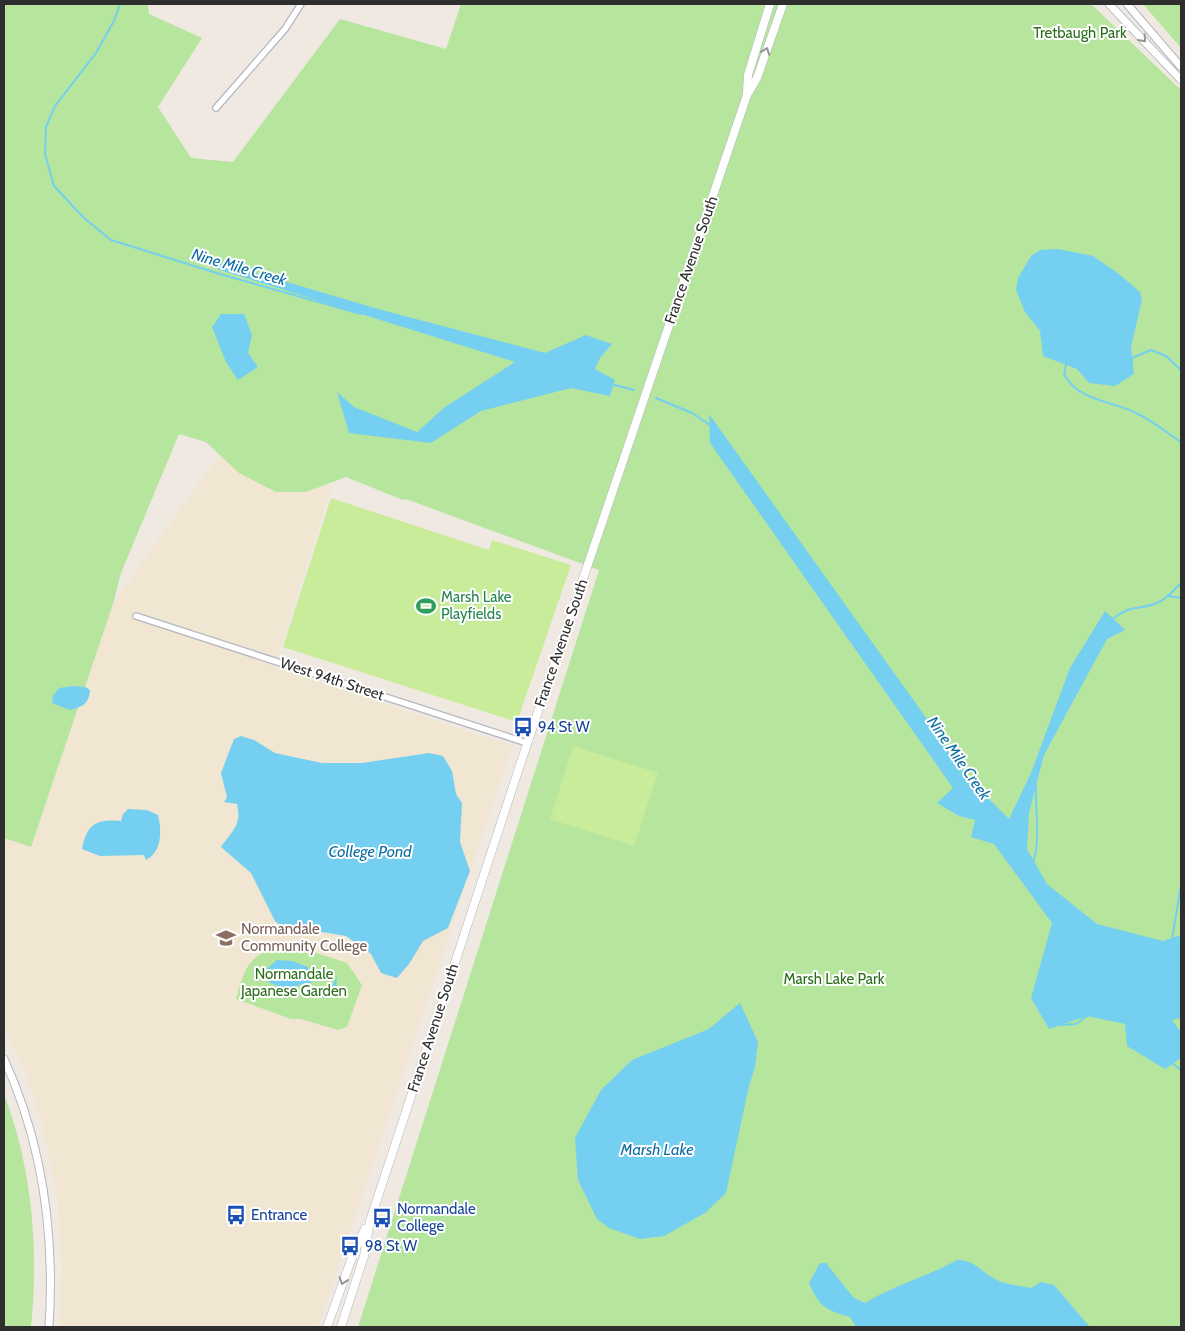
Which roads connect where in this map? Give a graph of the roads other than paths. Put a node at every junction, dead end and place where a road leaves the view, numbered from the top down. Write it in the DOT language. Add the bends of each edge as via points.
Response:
graph roads {
  1 [pos="301,4"];
  2 [pos="770,4"];
  3 [pos="783,4"];
  4 [pos="1109,4"];
  5 [pos="1127,4"];
  6 [pos="1181,67"];
  7 [pos="1181,80"];
  8 [pos="746,95"];
  9 [pos="216,108"];
  10 [pos="136,616"];
  11 [pos="527,744"];
  12 [pos="4,1059"];
  13 [pos="370,1221"];
  14 [pos="49,1327"];
  15 [pos="327,1327"];
  16 [pos="341,1327"];
  1 -- 9 [label="street" via="285,29"];
  2 -- 8 [label="main road, France Avenue South" via="748,75"];
  8 -- 3 [label="main road, France Avenue South, one-way" via="756,78"];
  4 -- 7 [label="street, one-way"];
  5 -- 6 [label="street"];
  8 -- 11 [label="main road, France Avenue South"];
  10 -- 11 [label="street, West 94th Street"];
  11 -- 13 [label="main road, France Avenue South"];
  12 -- 14 [label="street" via="25,1109 42,1178 50,1250"];
  13 -- 15 [label="main road, France Avenue South, one-way" via="354,1252"];
  13 -- 16 [label="main road, France Avenue South" via="364,1256"];
}
